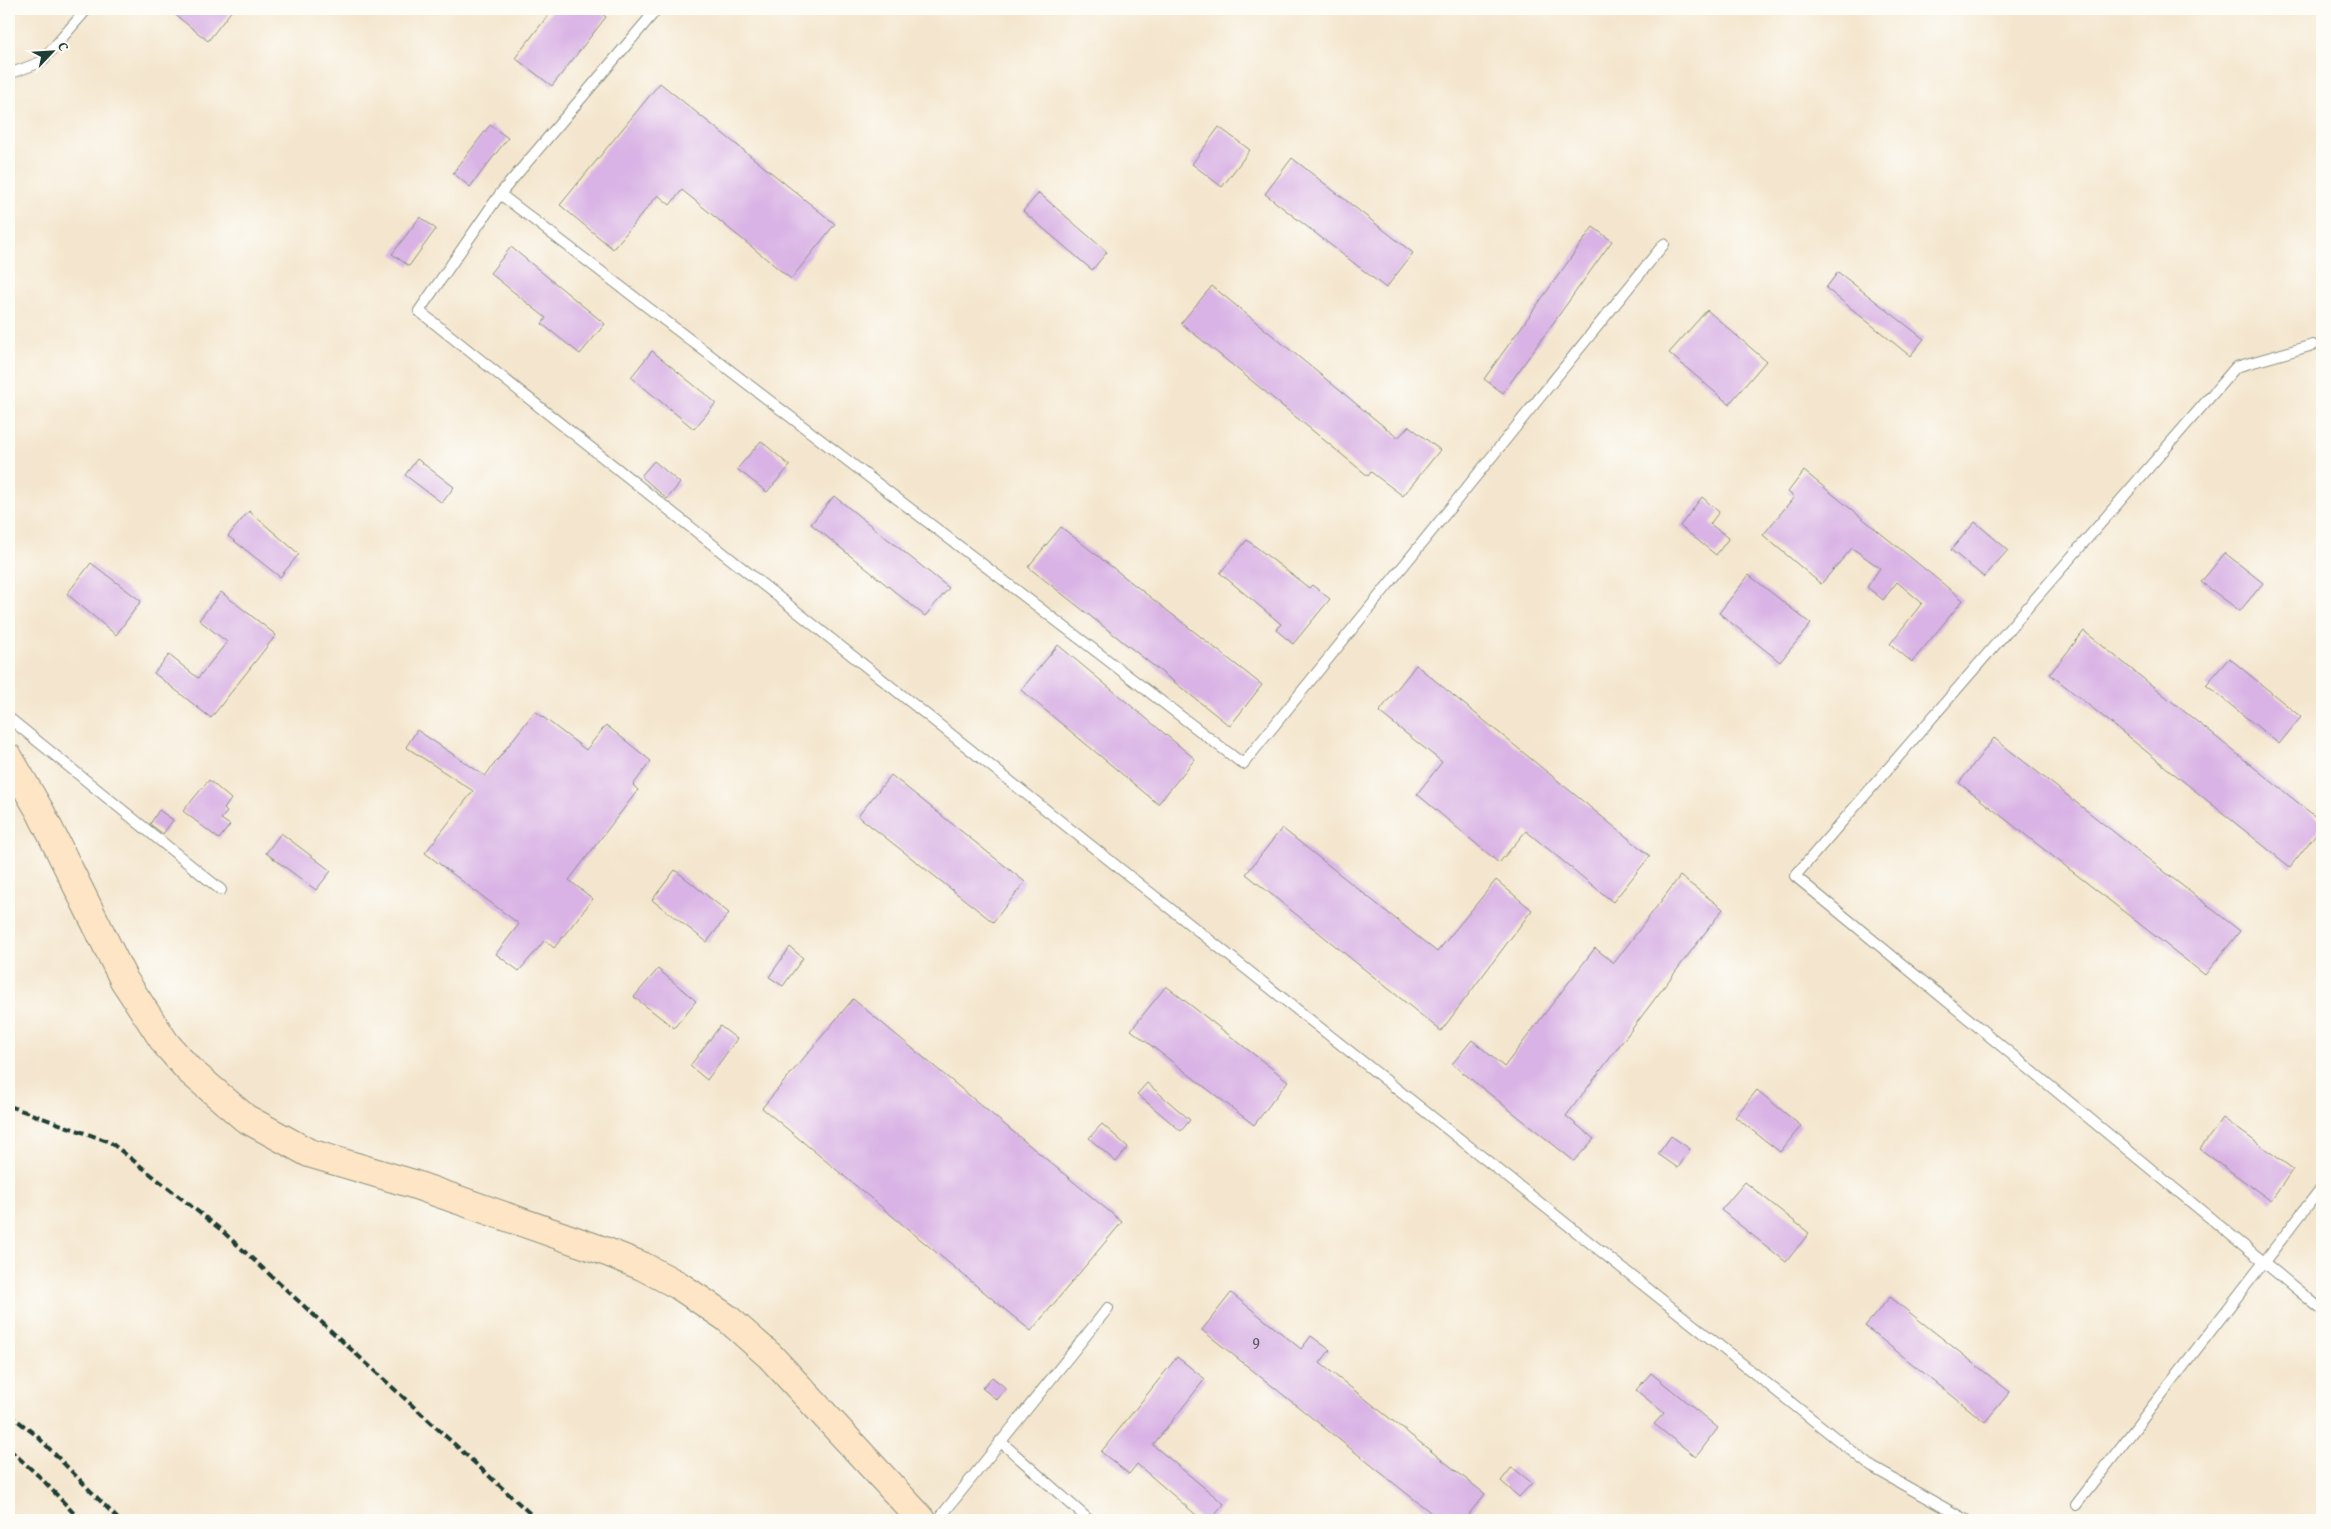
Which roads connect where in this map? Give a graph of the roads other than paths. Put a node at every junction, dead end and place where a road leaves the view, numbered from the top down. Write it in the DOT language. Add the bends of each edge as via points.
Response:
graph roads {
  1 [pos="87,9"];
  2 [pos="657,9"];
  3 [pos="9,74"];
  4 [pos="500,194"];
  5 [pos="1664,244"];
  6 [pos="2313,345"];
  7 [pos="9,718"];
  8 [pos="9,758"];
  9 [pos="221,890"];
  10 [pos="2322,1187"];
  11 [pos="2264,1262"];
  12 [pos="1108,1308"];
  13 [pos="2322,1310"];
  14 [pos="1000,1441"];
  15 [pos="2076,1505"];
  16 [pos="922,1520"];
  17 [pos="938,1520"];
  18 [pos="1089,1520"];
  19 [pos="1966,1520"];
  1 -- 3 [label="lane" via="41,62"];
  2 -- 4 [label="lane"];
  4 -- 5 [label="lane" via="1244,764"];
  4 -- 19 [label="lane" via="419,311 1872,1467"];
  6 -- 11 [label="lane" via="2236,367 1795,876"];
  7 -- 9 [label="lane"];
  8 -- 16 [label="street" via="40,811 124,980 166,1044 189,1070 246,1118 309,1153 410,1183 598,1249 642,1266 678,1285 727,1318 770,1356"];
  10 -- 11 [label="lane"];
  11 -- 13 [label="lane"];
  11 -- 15 [label="lane"];
  12 -- 14 [label="lane"];
  14 -- 17 [label="lane"];
  14 -- 18 [label="lane"];
}
